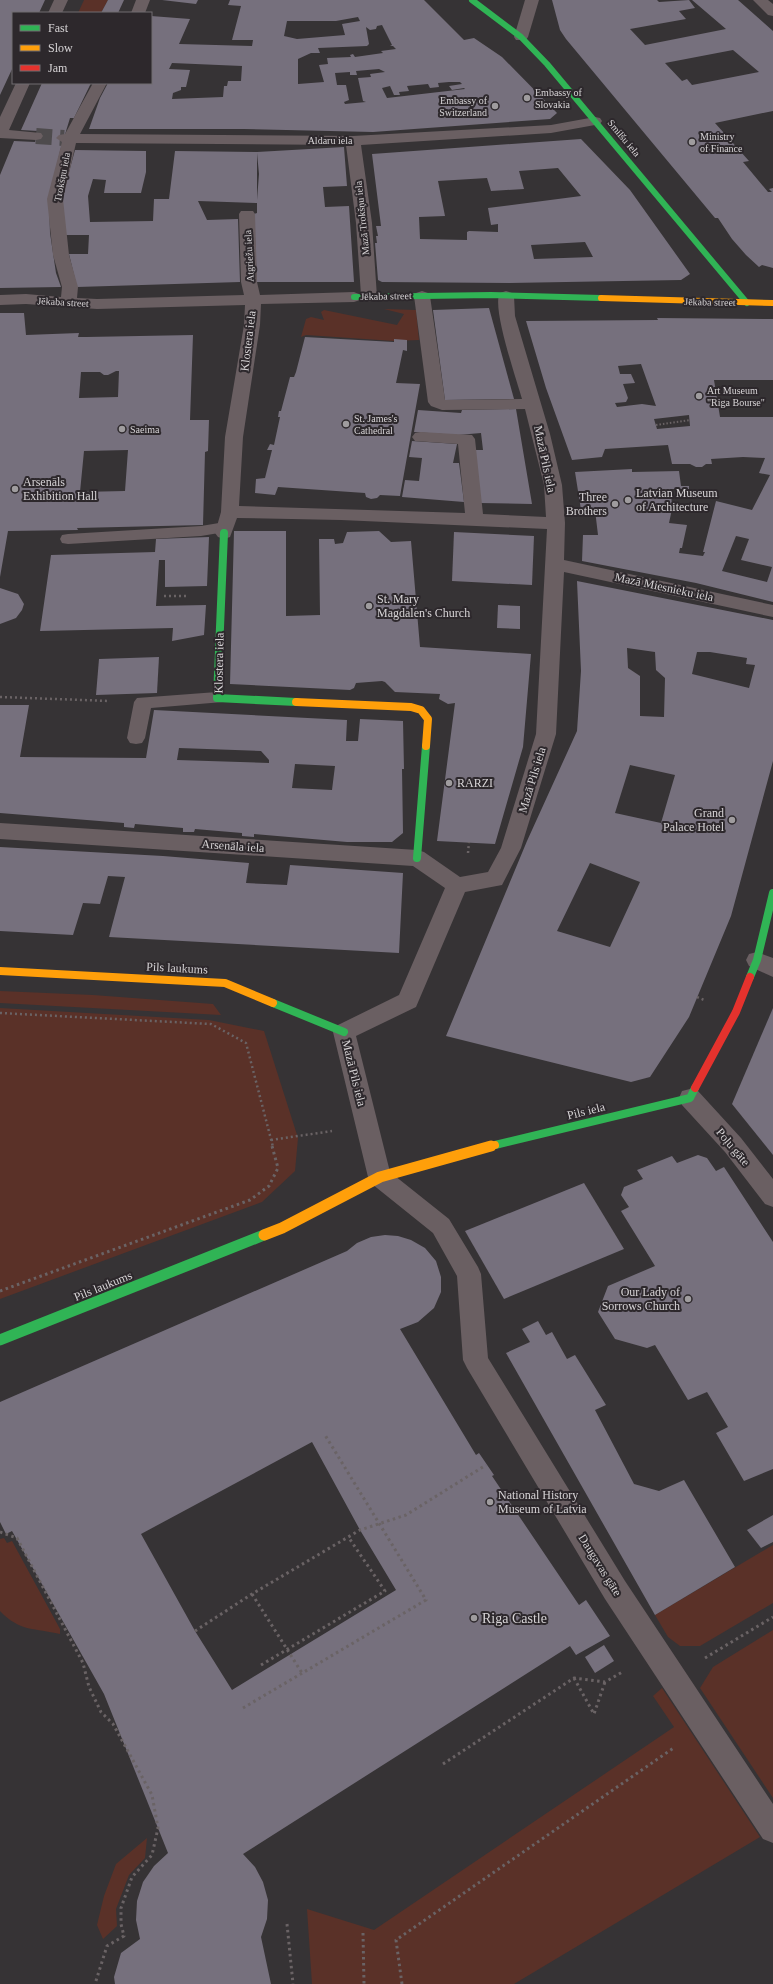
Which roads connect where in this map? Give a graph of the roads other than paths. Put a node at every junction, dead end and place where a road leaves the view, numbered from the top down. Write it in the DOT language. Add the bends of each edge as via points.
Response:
graph roads {
  1 [pos="61,0"];
  2 [pos="143,0"];
  3 [pos="472,0"];
  4 [pos="532,0"];
  5 [pos="760,0"];
  6 [pos="55,12"];
  7 [pos="138,12"];
  8 [pos="773,12"];
  9 [pos="521,37"];
  10 [pos="23,84"];
  11 [pos="99,84"];
  12 [pos="595,121"];
  13 [pos="0,133"];
  14 [pos="36,136"];
  15 [pos="67,138"];
  16 [pos="353,141"];
  17 [pos="247,214"];
  18 [pos="422,296"];
  19 [pos="506,296"];
  20 [pos="361,297"];
  21 [pos="253,299"];
  22 [pos="0,300"];
  23 [pos="68,302"];
  24 [pos="747,302"];
  25 [pos="773,303"];
  26 [pos="532,404"];
  27 [pos="421,437"];
  28 [pos="475,520"];
  29 [pos="556,523"];
  30 [pos="226,524"];
  31 [pos="68,539"];
  32 [pos="555,564"];
  33 [pos="773,611"];
  34 [pos="217,698"];
  35 [pos="136,738"];
  36 [pos="0,831"];
  37 [pos="417,858"];
  38 [pos="457,885"];
  39 [pos="773,893"];
  40 [pos="765,964"];
  41 [pos="0,971"];
  42 [pos="344,1032"];
  43 [pos="690,1098"];
  44 [pos="380,1177"];
  45 [pos="773,1197"];
  46 [pos="282,1228"];
  47 [pos="0,1340"];
  48 [pos="773,1829"];
  1 -- 6 [label="street"];
  2 -- 7 [label="street"];
  3 -- 9 [label="street, Smilšu iela"];
  4 -- 9 [label="street"];
  5 -- 8 [label="street"];
  9 -- 12 [label="street, Smilšu iela"];
  10 -- 13 [label="street"];
  11 -- 15 [label="street, Trokšņu iela"];
  12 -- 16 [label="street, Aldaru iela" via="551,129"];
  12 -- 24 [label="street, Smilšu iela"];
  13 -- 14 [label="street"];
  15 -- 16 [label="street, Aldaru iela"];
  15 -- 23 [label="street, Trokšņu iela" via="55,199 60,255 70,287"];
  16 -- 20 [label="street, Mazā Trokšņu iela" via="364,223"];
  17 -- 21 [label="street, Atgriežu iela" via="249,282"];
  18 -- 19 [label="street, Jēkaba street"];
  18 -- 20 [label="street, Jēkaba street"];
  18 -- 26 [label="street" via="437,402 442,405"];
  19 -- 24 [label="street, Jēkaba street"];
  19 -- 26 [label="street, Mazā Pils iela" via="507,316"];
  20 -- 21 [label="street, Jēkaba street"];
  21 -- 23 [label="street, Jēkaba street"];
  21 -- 30 [label="street, Klostera iela" via="252,325 234,437"];
  22 -- 23 [label="street, Jēkaba street"];
  24 -- 25 [label="street, Jēkaba street"];
  26 -- 29 [label="street, Mazā Pils iela" via="553,485"];
  27 -- 28 [label="street" via="466,439"];
  28 -- 29 [label="street"];
  28 -- 30 [label="street" via="341,514"];
  29 -- 32 [label="street, Mazā Pils iela"];
  30 -- 31 [label="lane" via="201,531"];
  30 -- 34 [label="street, Klostera iela"];
  32 -- 33 [label="street, Mazā Miesnieku iela"];
  32 -- 38 [label="street, Mazā Pils iela" via="546,734 511,848 495,879"];
  34 -- 35 [label="lane" via="143,702"];
  34 -- 37 [label="street, Klostera iela" via="411,707 421,710 428,718"];
  36 -- 37 [label="street, Arsenāla iela"];
  37 -- 38 [label="street"];
  38 -- 42 [label="street, Mazā Pils iela" via="408,1001"];
  39 -- 40 [label="street"];
  40 -- 43 [label="street"];
  41 -- 42 [label="street, Pils laukums" via="225,983"];
  42 -- 44 [label="street, Mazā Pils iela"];
  43 -- 44 [label="street, Pils iela" via="476,1150"];
  43 -- 45 [label="street, Poļu gāte" via="733,1145"];
  44 -- 46 [label="street, Pils iela"];
  44 -- 48 [label="street, Daugavas gāte" via="441,1226 469,1274 476,1360 615,1590"];
  46 -- 47 [label="street, Pils laukums"];
}
